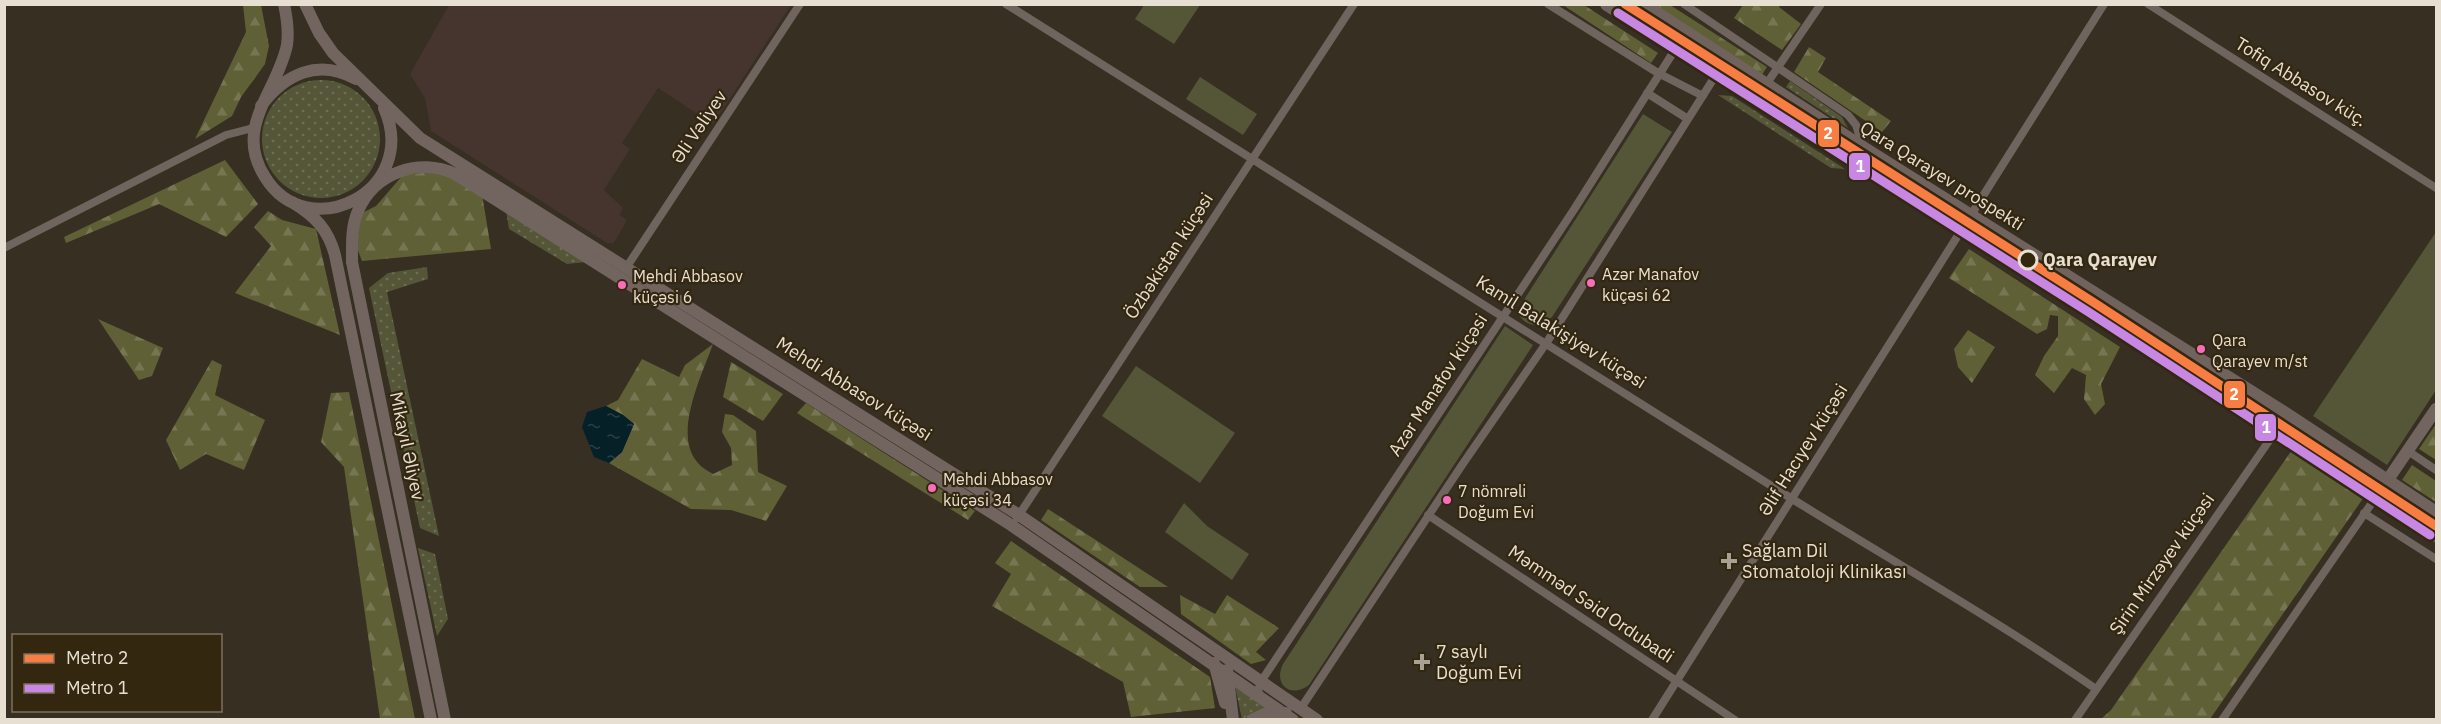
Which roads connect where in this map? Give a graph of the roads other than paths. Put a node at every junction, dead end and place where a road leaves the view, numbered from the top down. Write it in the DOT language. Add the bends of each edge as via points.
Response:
graph roads {
  1 [pos="284,4"];
  2 [pos="305,4"];
  3 [pos="800,4"];
  4 [pos="1006,4"];
  5 [pos="1354,4"];
  6 [pos="1548,4"];
  7 [pos="1606,4"];
  8 [pos="1642,4"];
  9 [pos="1684,4"];
  10 [pos="1821,4"];
  11 [pos="2104,4"];
  12 [pos="2148,4"];
  13 [pos="1686,32"];
  14 [pos="1676,47"];
  15 [pos="1726,59"];
  16 [pos="1778,66"];
  17 [pos="1658,73"];
  18 [pos="1717,74"];
  19 [pos="1766,84"];
  20 [pos="372,90"];
  21 [pos="1647,93"];
  22 [pos="1703,96"];
  23 [pos="1757,98"];
  24 [pos="261,106"];
  25 [pos="1688,119"];
  26 [pos="254,128"];
  27 [pos="1863,148"];
  28 [pos="1253,158"];
  29 [pos="375,184"];
  30 [pos="2436,188"];
  31 [pos="292,202"];
  32 [pos="1971,215"];
  33 [pos="1962,229"];
  34 [pos="4,248"];
  35 [pos="626,268"];
  36 [pos="1504,315"];
  37 [pos="1547,342"];
  38 [pos="2436,409"];
  39 [pos="2288,415"];
  40 [pos="2278,428"];
  41 [pos="2408,451"];
  42 [pos="2436,470"];
  43 [pos="2387,481"];
  44 [pos="2376,496"];
  45 [pos="1792,498"];
  46 [pos="2364,513"];
  47 [pos="2436,513"];
  48 [pos="1019,514"];
  49 [pos="1428,515"];
  50 [pos="1011,525"];
  51 [pos="2436,535"];
  52 [pos="2436,559"];
  53 [pos="1226,656"];
  54 [pos="1214,663"];
  55 [pos="1228,673"];
  56 [pos="1262,680"];
  57 [pos="1676,682"];
  58 [pos="2096,689"];
  59 [pos="1260,696"];
  60 [pos="1301,708"];
  61 [pos="1289,716"];
  62 [pos="431,720"];
  63 [pos="445,720"];
  64 [pos="1231,720"];
  65 [pos="1252,720"];
  66 [pos="1317,720"];
  67 [pos="1652,720"];
  68 [pos="1736,720"];
  69 [pos="2075,720"];
  70 [pos="2222,720"];
  1 -- 24 [label="street" via="287,44"];
  2 -- 20 [label="street" via="325,43"];
  3 -- 35 [label="street, Əli Vəliyev"];
  4 -- 28 [label="street, Kamil Balakişiyev küçəsi"];
  5 -- 28 [label="street, Özbəkistan küçəsi"];
  6 -- 17 [label="street"];
  7 -- 14 [label="main road, Qara Qarayev prospekti"];
  8 -- 13 [label="main road, Qara Qarayev prospekti"];
  9 -- 16 [label="street"];
  10 -- 16 [label="street"];
  11 -- 32 [label="street"];
  12 -- 30 [label="street, Tofiq Abbasov küç."];
  13 -- 14 [label="street, Azər Manafov küçəsi"];
  13 -- 15 [label="main road, Qara Qarayev prospekti"];
  14 -- 17 [label="street, Azər Manafov küçəsi"];
  14 -- 18 [label="main road, Qara Qarayev prospekti"];
  15 -- 18 [label="street"];
  15 -- 19 [label="main road, Qara Qarayev prospekti"];
  16 -- 19 [label="street"];
  16 -- 27 [label="street" via="1848,115 1856,125"];
  17 -- 21 [label="street, Azər Manafov küçəsi"];
  17 -- 22 [label="street"];
  18 -- 22 [label="street"];
  18 -- 23 [label="main road, Qara Qarayev prospekti"];
  19 -- 23 [label="street"];
  19 -- 27 [label="main road, Qara Qarayev prospekti"];
  20 -- 24 [label="street" via="354,77 334,70 312,70 291,77 274,89"];
  20 -- 29 [label="street" via="389,119 392,136 385,170"];
  20 -- 35 [label="street, Mehdi Abbasov küçəsi" via="420,138"];
  21 -- 25 [label="street"];
  21 -- 36 [label="street, Azər Manafov küçəsi"];
  22 -- 25 [label="street"];
  23 -- 33 [label="main road, Qara Qarayev prospekti"];
  24 -- 26 [label="street"];
  25 -- 37 [label="street"];
  26 -- 31 [label="street" via="257,164 278,193"];
  26 -- 34 [label="street" via="226,135"];
  27 -- 32 [label="main road, Qara Qarayev prospekti"];
  28 -- 36 [label="street, Kamil Balakişiyev küçəsi"];
  28 -- 48 [label="street, Özbəkistan küçəsi"];
  29 -- 31 [label="street" via="362,196 328,208"];
  29 -- 50 [label="street, Mehdi Abbasov küçəsi" via="413,167 442,168 455,174"];
  29 -- 63 [label="street, Mikayıl Əliyev" via="355,219 352,261"];
  31 -- 62 [label="street, Mikayıl Əliyev" via="319,221 335,255"];
  32 -- 39 [label="main road, Qara Qarayev prospekti"];
  33 -- 40 [label="main road, Qara Qarayev prospekti"];
  33 -- 45 [label="street, Əlif Hacıyev küçəsi"];
  35 -- 48 [label="street, Mehdi Abbasov küçəsi"];
  36 -- 37 [label="street, Kamil Balakişiyev küçəsi"];
  36 -- 56 [label="street, Azər Manafov küçəsi"];
  37 -- 45 [label="street, Kamil Balakişiyev küçəsi"];
  37 -- 49 [label="street"];
  38 -- 41 [label="street"];
  39 -- 40 [label="street, Şirin Mirzəyev küçəsi"];
  39 -- 43 [label="main road, Qara Qarayev prospekti"];
  40 -- 44 [label="main road, Qara Qarayev prospekti"];
  40 -- 58 [label="street, Şirin Mirzəyev küçəsi"];
  41 -- 42 [label="street"];
  41 -- 43 [label="street"];
  43 -- 44 [label="street"];
  43 -- 47 [label="main road, Qara Qarayev prospekti"];
  44 -- 46 [label="street"];
  44 -- 51 [label="main road, Qara Qarayev prospekti"];
  45 -- 57 [label="street, Əlif Hacıyev küçəsi"];
  45 -- 58 [label="street, Kamil Balakişiyev küçəsi" via="2031,644"];
  46 -- 52 [label="street"];
  46 -- 70 [label="street"];
  48 -- 50 [label="street, Özbəkistan küçəsi"];
  48 -- 53 [label="street, Mehdi Abbasov küçəsi"];
  49 -- 57 [label="street, Məmməd Səid Ordubadi"];
  49 -- 60 [label="street"];
  50 -- 54 [label="street, Mehdi Abbasov küçəsi"];
  53 -- 55 [label="street"];
  53 -- 56 [label="street, Mehdi Abbasov küçəsi"];
  54 -- 55 [label="street, Mehdi Abbasov küçəsi"];
  54 -- 64 [label="street"];
  55 -- 59 [label="street, Mehdi Abbasov küçəsi"];
  55 -- 64 [label="street"];
  56 -- 59 [label="street, Azər Manafov küçəsi"];
  56 -- 60 [label="street, Mehdi Abbasov küçəsi"];
  57 -- 67 [label="street, Əlif Hacıyev küçəsi"];
  57 -- 68 [label="street, Məmməd Səid Ordubadi"];
  58 -- 69 [label="street, Şirin Mirzəyev küçəsi"];
  59 -- 61 [label="street, Mehdi Abbasov küçəsi"];
  60 -- 61 [label="street"];
  60 -- 66 [label="street, Mehdi Abbasov küçəsi"];
  61 -- 65 [label="street" via="1265,714"];
}
